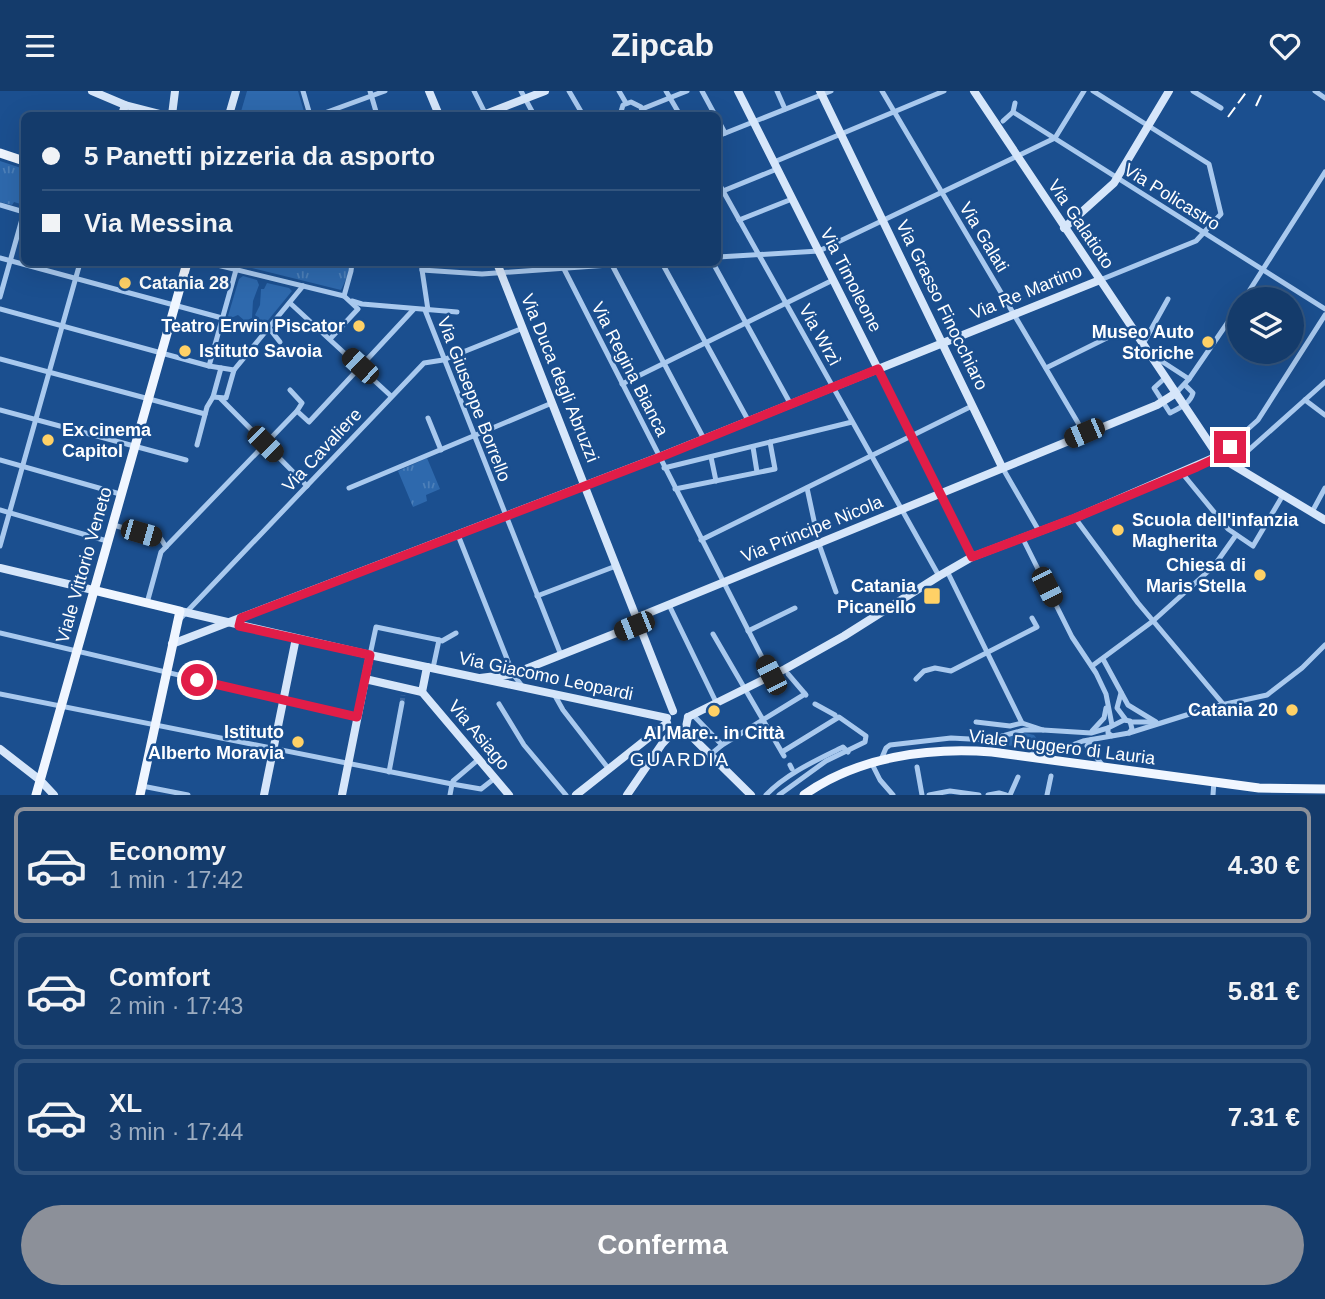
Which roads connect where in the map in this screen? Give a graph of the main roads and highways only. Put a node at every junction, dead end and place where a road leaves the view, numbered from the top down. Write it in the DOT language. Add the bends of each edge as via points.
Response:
graph roads {
  1 [pos="92,91"];
  2 [pos="175,91"];
  3 [pos="236,91"];
  4 [pos="429,91"];
  5 [pos="545,91"];
  6 [pos="738,91"];
  7 [pos="974,91"];
  8 [pos="1168,91"];
  9 [pos="824,92"];
  10 [pos="523,95"];
  11 [pos="125,105"];
  12 [pos="123,112"];
  13 [pos="152,112"];
  14 [pos="173,112"];
  15 [pos="230,112"];
  16 [pos="438,112"];
  17 [pos="491,112"];
  18 [pos="0,153"];
  19 [pos="21,160"];
  20 [pos="1064,228"];
  21 [pos="186,266"];
  22 [pos="498,266"];
  23 [pos="1100,280"];
  24 [pos="942,342"];
  25 [pos="878,369"];
  26 [pos="1176,393"];
  27 [pos="1218,456"];
  28 [pos="1002,467"];
  29 [pos="585,485"];
  30 [pos="1325,520"];
  31 [pos="0,568"];
  32 [pos="93,590"];
  33 [pos="180,611"];
  34 [pos="243,619"];
  35 [pos="638,621"];
  36 [pos="224,623"];
  37 [pos="296,638"];
  38 [pos="172,644"];
  39 [pos="370,653"];
  40 [pos="433,666"];
  41 [pos="480,678"];
  42 [pos="366,682"];
  43 [pos="423,693"];
  44 [pos="669,713"];
  45 [pos="693,714"];
  46 [pos="684,729"];
  47 [pos="674,731"];
  48 [pos="0,749"];
  49 [pos="40,780"];
  50 [pos="1325,789"];
  51 [pos="141,790"];
  52 [pos="36,795"];
  53 [pos="54,795"];
  54 [pos="264,795"];
  55 [pos="342,795"];
  56 [pos="509,795"];
  57 [pos="576,795"];
  58 [pos="627,795"];
  59 [pos="751,795"];
  60 [pos="804,795"];
  1 -- 11 [label="main road"];
  2 -- 14 [label="main road"];
  3 -- 15 [label="main road"];
  4 -- 16 [label="main road"];
  5 -- 10 [label="main road"];
  6 -- 25 [label="main road, Via Timoleone"];
  7 -- 20 [label="main road, Via Galatioto"];
  8 -- 20 [label="main road" via="1117,179"];
  9 -- 24 [label="main road, Via Grasso Finocchiaro"];
  10 -- 17 [label="main road"];
  11 -- 12 [label="main road"];
  11 -- 13 [label="main road"];
  18 -- 19 [label="main road"];
  20 -- 23 [label="main road, Via Galatioto"];
  21 -- 32 [label="main road, Viale Vittorio Veneto"];
  22 -- 29 [label="main road, Via Duca degli Abruzzi"];
  23 -- 24 [label="main road, Via Re Martino"];
  23 -- 26 [label="main road, Via Galatioto"];
  24 -- 25 [label="main road, Via Re Martino"];
  24 -- 28 [label="main road, Via Grasso Finocchiaro"];
  25 -- 29 [label="main road, Via Re Martino"];
  26 -- 27 [label="main road, Via Galatioto"];
  26 -- 28 [label="main road, Via Principe Nicola"];
  27 -- 30 [label="main road"];
  27 -- 45 [label="main road" via="972,557 844,636"];
  28 -- 35 [label="main road, Via Principe Nicola" via="640,616"];
  29 -- 34 [label="main road, Via Re Martino"];
  29 -- 35 [label="main road, Via Duca degli Abruzzi"];
  31 -- 32 [label="main road"];
  32 -- 33 [label="main road"];
  32 -- 49 [label="main road, Viale Vittorio Veneto"];
  33 -- 36 [label="main road"];
  33 -- 38 [label="main road"];
  34 -- 36 [label="main road"];
  34 -- 37 [label="main road"];
  35 -- 41 [label="main road, Via Principe Nicola" via="513,674"];
  35 -- 44 [label="main road, Via Duca degli Abruzzi"];
  36 -- 38 [label="main road"];
  37 -- 39 [label="main road"];
  37 -- 54 [label="main road"];
  38 -- 51 [label="main road"];
  39 -- 40 [label="main road, Via Giacomo Leopardi"];
  39 -- 42 [label="main road"];
  40 -- 41 [label="main road, Via Giacomo Leopardi"];
  40 -- 43 [label="main road"];
  41 -- 44 [label="main road, Via Giacomo Leopardi" via="648,714"];
  42 -- 43 [label="main road" via="403,695"];
  42 -- 55 [label="main road"];
  43 -- 56 [label="main road, Via Asiago"];
  44 -- 45 [label="main road, Via Giacomo Leopardi"];
  44 -- 47 [label="main road"];
  44 -- 57 [label="main road" via="653,734"];
  45 -- 46 [label="main road"];
  46 -- 47 [label="main road"];
  46 -- 59 [label="main road"];
  47 -- 58 [label="main road"];
  48 -- 49 [label="main road"];
  49 -- 52 [label="main road, Viale Vittorio Veneto"];
  49 -- 53 [label="main road"];
  50 -- 60 [label="main road, Viale Ruggero di Lauria" via="1268,789 979,751 929,751 876,763 831,779"];
}
